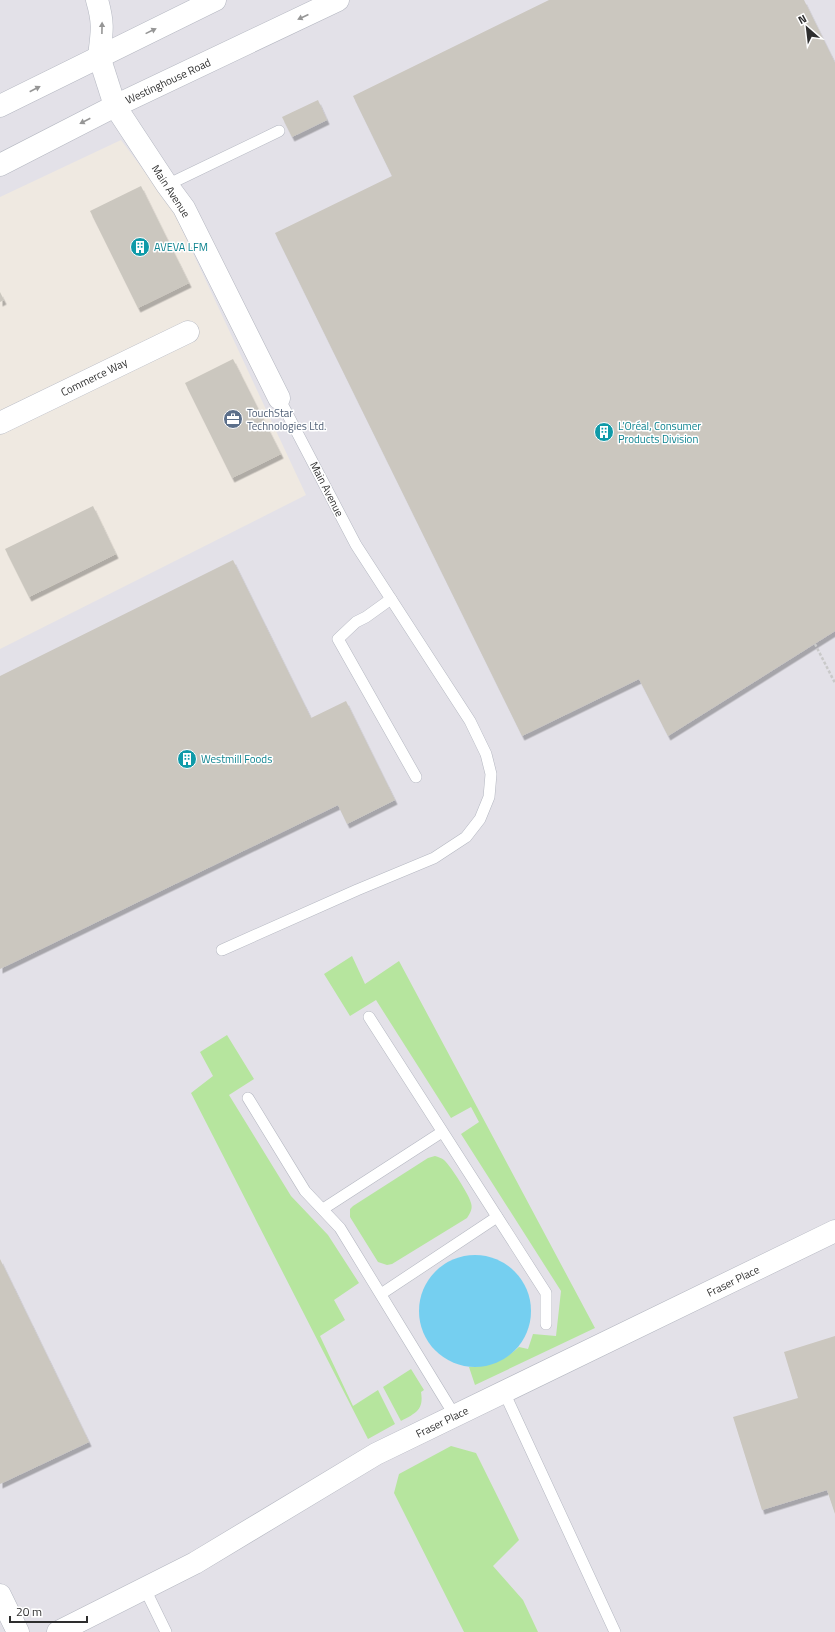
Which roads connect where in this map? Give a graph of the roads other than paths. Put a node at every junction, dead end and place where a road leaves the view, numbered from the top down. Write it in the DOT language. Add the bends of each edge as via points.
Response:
graph roads {
  1 [pos="97,0"];
  2 [pos="215,0"];
  3 [pos="338,0"];
  4 [pos="99,56"];
  5 [pos="0,106"];
  6 [pos="116,106"];
  7 [pos="279,131"];
  8 [pos="0,165"];
  9 [pos="167,185"];
  10 [pos="188,332"];
  11 [pos="280,398"];
  12 [pos="0,423"];
  13 [pos="391,600"];
  14 [pos="416,777"];
  15 [pos="222,950"];
  16 [pos="369,1017"];
  17 [pos="248,1098"];
  18 [pos="442,1132"];
  19 [pos="323,1210"];
  20 [pos="497,1217"];
  21 [pos="835,1231"];
  22 [pos="381,1294"];
  23 [pos="546,1324"];
  24 [pos="504,1392"];
  25 [pos="455,1416"];
  26 [pos="145,1589"];
  27 [pos="0,1595"];
  28 [pos="18,1632"];
  29 [pos="58,1632"];
  30 [pos="166,1632"];
  31 [pos="615,1632"];
  4 -- 1 [label="street, one-way" via="103,29"];
  4 -- 2 [label="street, one-way"];
  3 -- 6 [label="street, Westinghouse Road, one-way"];
  5 -- 4 [label="street, one-way"];
  4 -- 6 [label="street, Main Avenue"];
  6 -- 8 [label="street, Westinghouse Road, one-way"];
  6 -- 9 [label="street, Main Avenue"];
  7 -- 9 [label="lane"];
  9 -- 11 [label="street, Main Avenue" via="184,208"];
  10 -- 12 [label="street, Commerce Way"];
  11 -- 13 [label="lane, Main Avenue" via="356,545"];
  13 -- 14 [label="lane" via="356,622 338,638"];
  13 -- 15 [label="lane, Main Avenue" via="470,721 486,754 491,774 489,797 480,819 466,837 434,858"];
  16 -- 18 [label="lane"];
  17 -- 19 [label="lane" via="305,1191"];
  18 -- 19 [label="lane"];
  18 -- 20 [label="lane"];
  19 -- 22 [label="lane" via="340,1228"];
  20 -- 22 [label="lane"];
  20 -- 23 [label="lane" via="546,1293"];
  21 -- 24 [label="street, Fraser Place"];
  22 -- 25 [label="lane"];
  24 -- 25 [label="street, Fraser Place"];
  24 -- 31 [label="lane"];
  25 -- 26 [label="street, Fraser Place" via="376,1454 195,1563"];
  26 -- 29 [label="street, Fraser Place"];
  26 -- 30 [label="lane"];
  27 -- 28 [label="street"];
}
